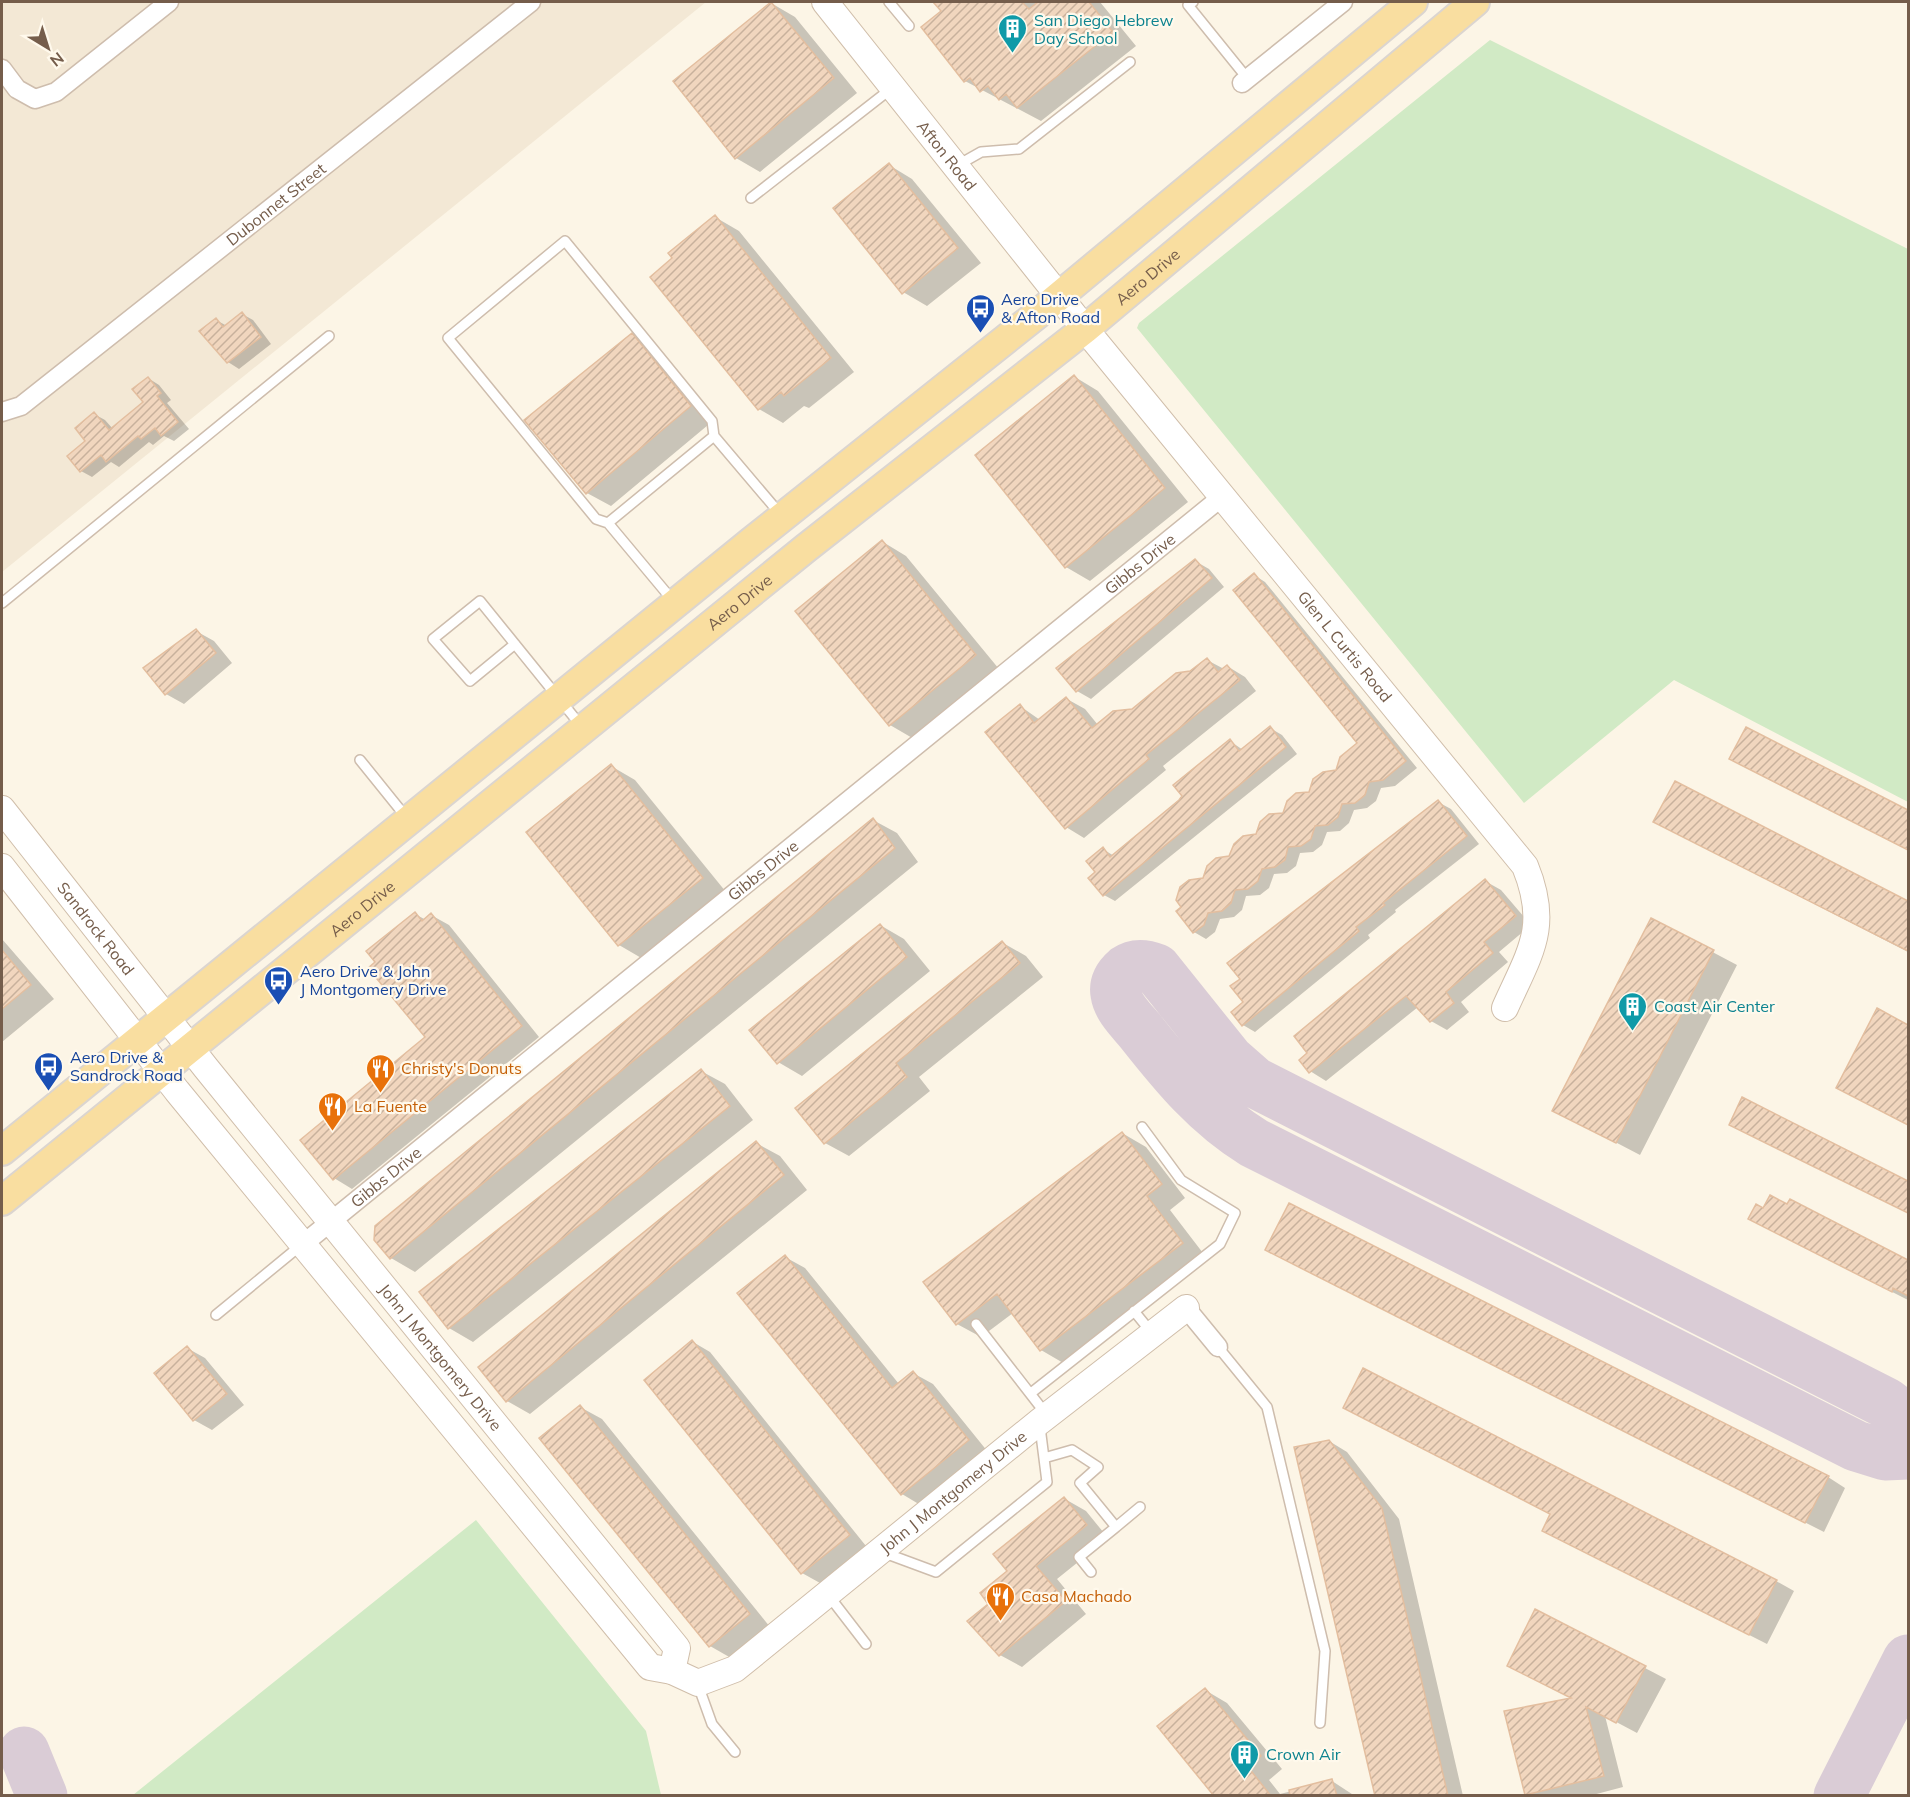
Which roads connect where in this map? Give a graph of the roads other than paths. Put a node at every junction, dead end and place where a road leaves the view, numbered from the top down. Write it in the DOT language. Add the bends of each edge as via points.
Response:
graph roads {
  1 [pos="170,2"];
  2 [pos="531,2"];
  3 [pos="825,2"];
  4 [pos="889,2"];
  5 [pos="1193,2"];
  6 [pos="1343,2"];
  7 [pos="1413,2"];
  8 [pos="1475,2"];
  9 [pos="909,26"];
  10 [pos="1130,62"];
  11 [pos="2,69"];
  12 [pos="1244,80"];
  13 [pos="894,87"];
  14 [pos="956,166"];
  15 [pos="751,198"];
  16 [pos="1072,312"];
  17 [pos="329,336"];
  18 [pos="2,412"];
  19 [pos="714,436"];
  20 [pos="1223,496"];
  21 [pos="783,517"];
  22 [pos="608,523"];
  23 [pos="2,603"];
  24 [pos="675,604"];
  25 [pos="515,644"];
  26 [pos="559,699"];
  27 [pos="584,729"];
  28 [pos="360,760"];
  29 [pos="2,809"];
  30 [pos="410,821"];
  31 [pos="2,867"];
  32 [pos="1505,1008"];
  33 [pos="167,1017"];
  34 [pos="138,1041"];
  35 [pos="190,1047"];
  36 [pos="161,1070"];
  37 [pos="1142,1127"];
  38 [pos="3,1148"];
  39 [pos="2,1201"];
  40 [pos="330,1221"];
  41 [pos="302,1245"];
  42 [pos="1186,1308"];
  43 [pos="1134,1311"];
  44 [pos="216,1315"];
  45 [pos="976,1324"];
  46 [pos="1153,1334"];
  47 [pos="1218,1347"];
  48 [pos="1030,1393"];
  49 [pos="1044,1419"];
  50 [pos="1044,1458"];
  51 [pos="1140,1507"];
  52 [pos="1116,1527"];
  53 [pos="880,1552"];
  54 [pos="1091,1572"];
  55 [pos="828,1594"];
  56 [pos="866,1644"];
  57 [pos="672,1671"];
  58 [pos="698,1683"];
  59 [pos="1320,1723"];
  60 [pos="735,1752"];
  1 -- 11 [label="street" via="56,92 35,99 17,88"];
  2 -- 18 [label="street, Dubonnet Street" via="21,406"];
  3 -- 13 [label="street, Afton Road"];
  4 -- 9 [label="lane"];
  5 -- 12 [label="lane" via="1188,5"];
  6 -- 12 [label="street"];
  7 -- 16 [label="main road, Aero Drive"];
  8 -- 16 [label="main road, Aero Drive"];
  10 -- 14 [label="lane" via="1019,149 981,152"];
  13 -- 14 [label="street, Afton Road"];
  13 -- 15 [label="lane"];
  14 -- 16 [label="street, Afton Road"];
  16 -- 20 [label="street, Glen L Curtis Road"];
  16 -- 21 [label="main road, Aero Drive"];
  16 -- 27 [label="main road, Aero Drive" via="806,548"];
  17 -- 23 [label="lane"];
  19 -- 21 [label="lane"];
  19 -- 22 [label="lane"];
  19 -- 22 [label="lane" via="712,421 565,241 447,338 596,519"];
  20 -- 32 [label="street, Glen L Curtis Road" via="1525,866 1534,887 1536,940"];
  20 -- 40 [label="street, Gibbs Drive"];
  21 -- 24 [label="main road, Aero Drive"];
  22 -- 24 [label="lane"];
  24 -- 26 [label="main road, Aero Drive"];
  25 -- 25 [label="lane" via="480,601 433,639 470,681"];
  25 -- 26 [label="lane"];
  26 -- 27 [label="lane"];
  26 -- 30 [label="main road, Aero Drive"];
  27 -- 35 [label="main road, Aero Drive"];
  28 -- 30 [label="lane"];
  29 -- 33 [label="street, Sandrock Road"];
  30 -- 33 [label="main road, Aero Drive"];
  31 -- 34 [label="street"];
  33 -- 34 [label="main road, Aero Drive"];
  33 -- 35 [label="street, Sandrock Road"];
  34 -- 36 [label="street"];
  34 -- 38 [label="main road, Aero Drive"];
  35 -- 36 [label="main road, Aero Drive"];
  35 -- 40 [label="street, John J Montgomery Drive"];
  36 -- 39 [label="main road, Aero Drive"];
  36 -- 41 [label="street"];
  37 -- 43 [label="lane" via="1181,1180 1235,1213 1220,1244"];
  40 -- 41 [label="street, Gibbs Drive"];
  40 -- 57 [label="street, John J Montgomery Drive" via="677,1648"];
  41 -- 44 [label="lane"];
  41 -- 57 [label="street" via="650,1667"];
  42 -- 46 [label="street, John J Montgomery Drive"];
  42 -- 47 [label="street, John J Montgomery Drive"];
  43 -- 46 [label="lane"];
  43 -- 48 [label="lane"];
  45 -- 48 [label="lane"];
  46 -- 49 [label="street, John J Montgomery Drive"];
  47 -- 59 [label="lane" via="1267,1407 1325,1651"];
  48 -- 49 [label="lane"];
  49 -- 50 [label="lane"];
  49 -- 53 [label="street, John J Montgomery Drive"];
  50 -- 52 [label="lane" via="1072,1450 1098,1467 1080,1483"];
  50 -- 53 [label="lane" via="1047,1482 936,1572"];
  51 -- 52 [label="lane"];
  52 -- 54 [label="lane" via="1079,1557"];
  53 -- 55 [label="street, John J Montgomery Drive"];
  55 -- 56 [label="lane"];
  55 -- 58 [label="street, John J Montgomery Drive" via="735,1669"];
  57 -- 58 [label="street"];
  58 -- 60 [label="lane" via="712,1724"];
}
